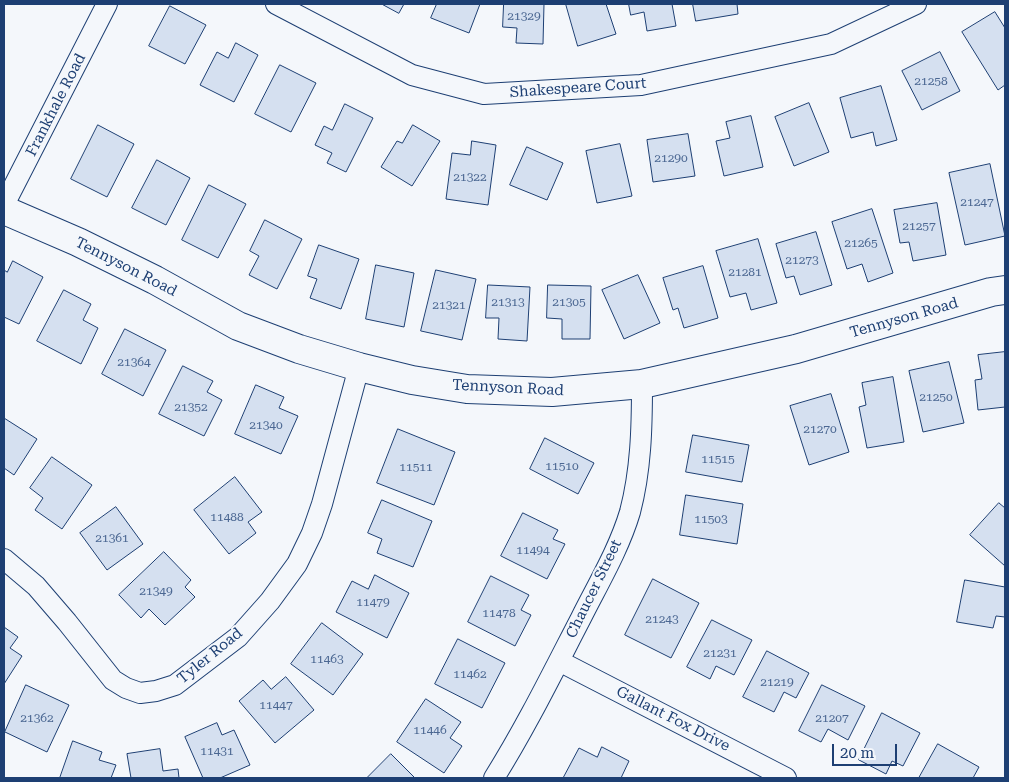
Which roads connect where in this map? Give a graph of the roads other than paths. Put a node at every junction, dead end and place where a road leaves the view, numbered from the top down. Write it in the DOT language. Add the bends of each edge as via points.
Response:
graph roads {
  1 [pos="108,4"];
  2 [pos="276,4"];
  3 [pos="916,4"];
  4 [pos="4,205"];
  5 [pos="4,210"];
  6 [pos="1005,290"];
  7 [pos="359,367"];
  8 [pos="642,384"];
  9 [pos="4,560"];
  10 [pos="559,661"];
  11 [pos="494,778"];
  12 [pos="786,778"];
  1 -- 4 [label="street, Frankhale Road"];
  2 -- 3 [label="street, Shakespeare Court" via="412,75 484,94 641,85 831,44"];
  5 -- 7 [label="street, Tennyson Road" via="156,280 238,326 299,350"];
  6 -- 8 [label="street, Tennyson Road" via="796,349"];
  7 -- 8 [label="street, Tennyson Road" via="467,389 552,392"];
  7 -- 9 [label="street, Tyler Road" via="322,504 297,564 270,601 238,636 175,685 140,693 113,680 36,586"];
  8 -- 10 [label="street, Chaucer Street" via="642,440 638,477 629,513 612,557"];
  10 -- 11 [label="street, Chaucer Street"];
  10 -- 12 [label="street, Gallant Fox Drive"];
}
